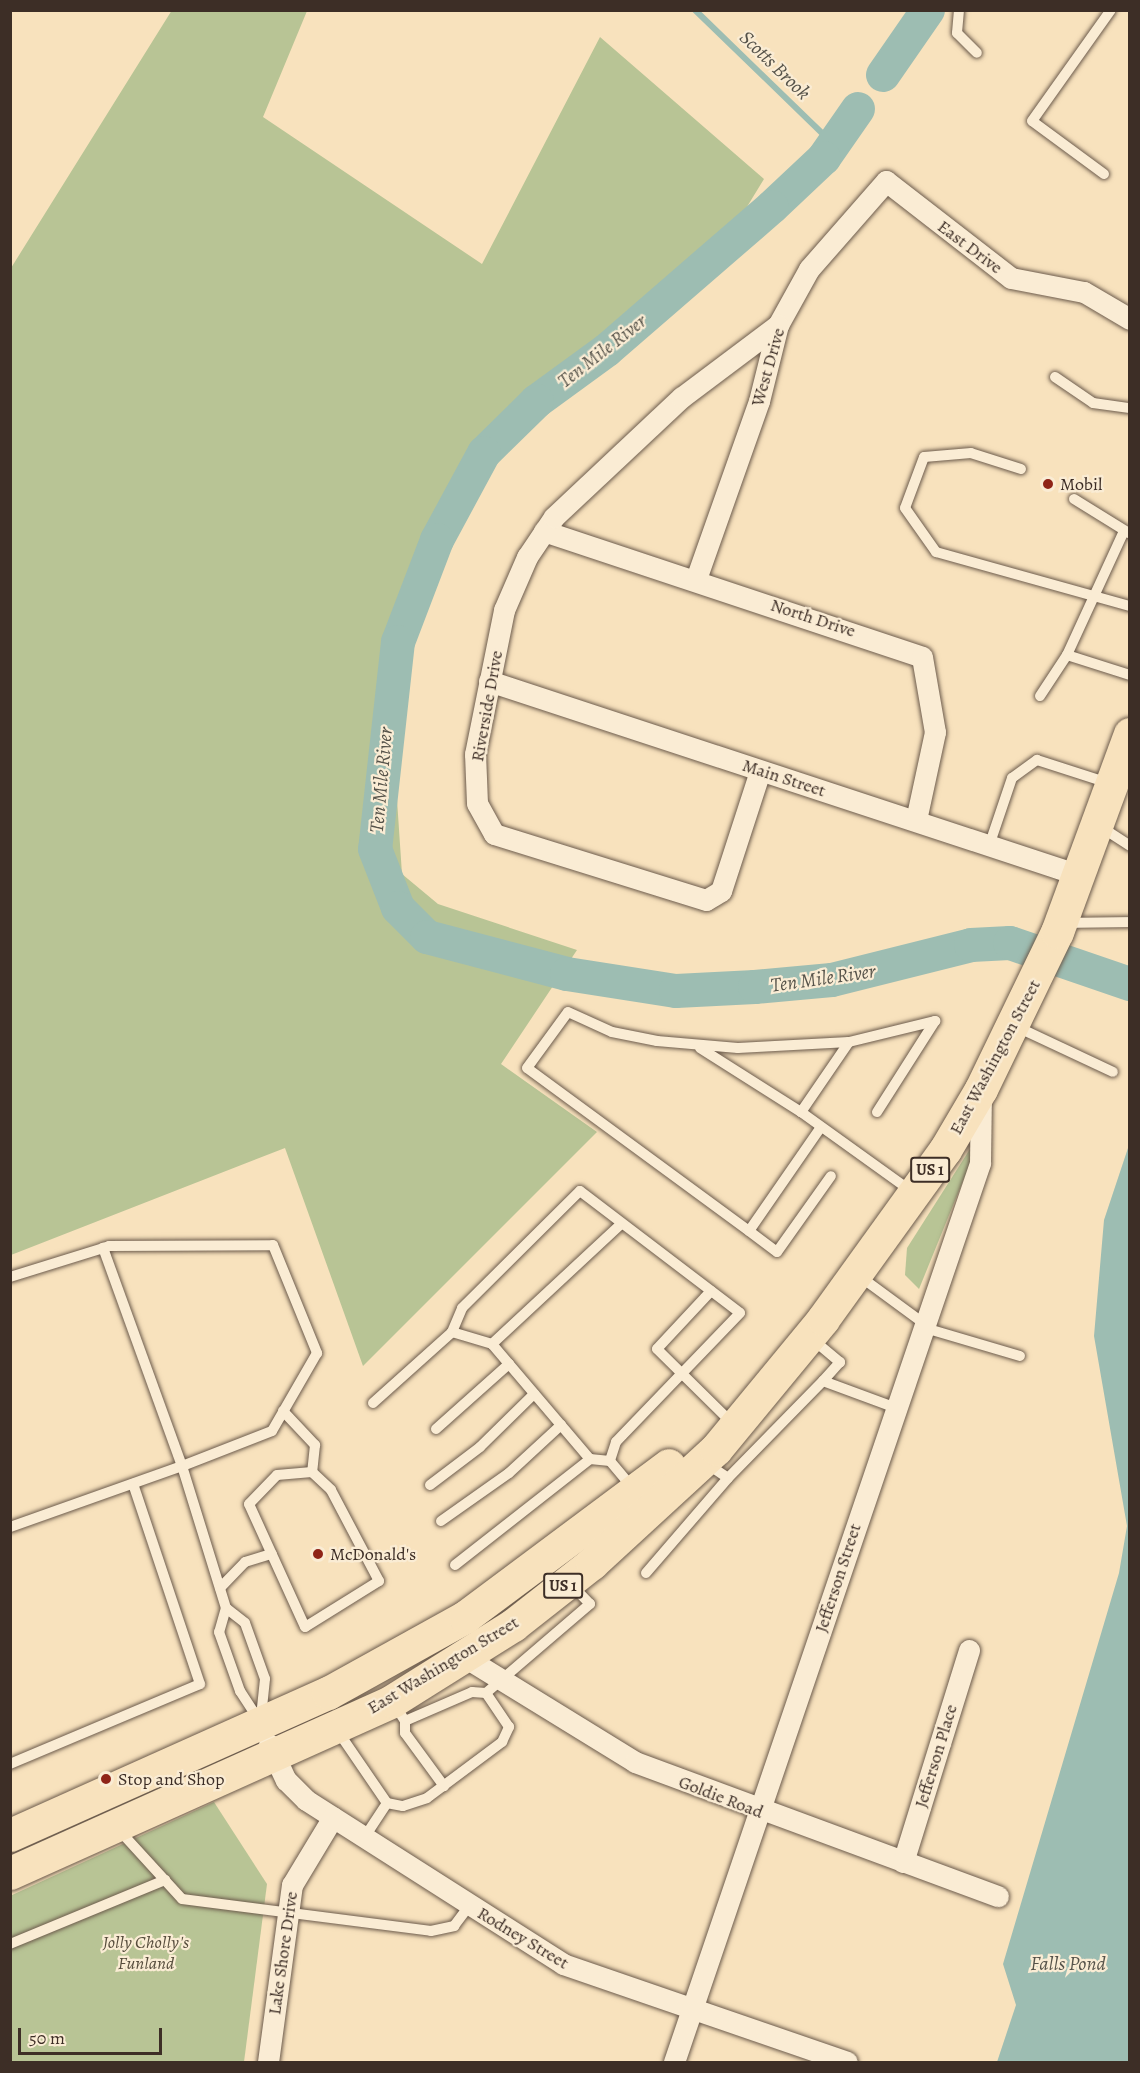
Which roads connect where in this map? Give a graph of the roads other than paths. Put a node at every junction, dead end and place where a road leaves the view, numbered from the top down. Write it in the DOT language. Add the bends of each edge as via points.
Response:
graph roads {
  1 [pos="959,10"];
  2 [pos="1111,10"];
  3 [pos="977,53"];
  4 [pos="1104,174"];
  5 [pos="886,181"];
  6 [pos="1130,320"];
  7 [pos="778,325"];
  8 [pos="1055,377"];
  9 [pos="1130,408"];
  10 [pos="1021,469"];
  11 [pos="1074,499"];
  12 [pos="544,531"];
  13 [pos="1126,532"];
  14 [pos="696,579"];
  15 [pos="1095,594"];
  16 [pos="1130,606"];
  17 [pos="1067,655"];
  18 [pos="1130,675"];
  19 [pos="489,681"];
  20 [pos="1040,696"];
  21 [pos="1130,734"];
  22 [pos="760,771"];
  23 [pos="1112,785"];
  24 [pos="916,820"];
  25 [pos="1098,825"];
  26 [pos="990,843"];
  27 [pos="1130,846"];
  28 [pos="1079,875"];
  29 [pos="1130,922"];
  30 [pos="1059,927"];
  31 [pos="1012,1024"];
  32 [pos="849,1042"];
  33 [pos="697,1046"];
  34 [pos="1113,1072"];
  35 [pos="981,1089"];
  36 [pos="801,1112"];
  37 [pos="877,1112"];
  38 [pos="821,1127"];
  39 [pos="831,1176"];
  40 [pos="914,1193"];
  41 [pos="621,1224"];
  42 [pos="749,1231"];
  43 [pos="103,1248"];
  44 [pos="855,1274"];
  45 [pos="10,1277"];
  46 [pos="711,1291"];
  47 [pos="926,1326"];
  48 [pos="452,1332"];
  49 [pos="804,1342"];
  50 [pos="492,1344"];
  51 [pos="1020,1356"];
  52 [pos="509,1364"];
  53 [pos="683,1377"];
  54 [pos="823,1381"];
  55 [pos="534,1394"];
  56 [pos="374,1403"];
  57 [pos="896,1408"];
  58 [pos="284,1411"];
  59 [pos="725,1416"];
  60 [pos="561,1425"];
  61 [pos="436,1429"];
  62 [pos="590,1459"];
  63 [pos="610,1461"];
  64 [pos="182,1466"];
  65 [pos="716,1469"];
  66 [pos="312,1472"];
  67 [pos="133,1484"];
  68 [pos="430,1485"];
  69 [pos="637,1491"];
  70 [pos="441,1521"];
  71 [pos="10,1527"];
  72 [pos="272,1554"];
  73 [pos="455,1565"];
  74 [pos="646,1573"];
  75 [pos="568,1582"];
  76 [pos="220,1588"];
  77 [pos="226,1608"];
  78 [pos="969,1650"];
  79 [pos="463,1656"];
  80 [pos="493,1687"];
  81 [pos="398,1711"];
  82 [pos="261,1724"];
  83 [pos="335,1727"];
  84 [pos="273,1755"];
  85 [pos="10,1764"];
  86 [pos="444,1786"];
  87 [pos="387,1803"];
  88 [pos="758,1812"];
  89 [pos="333,1817"];
  90 [pos="115,1825"];
  91 [pos="10,1835"];
  92 [pos="364,1838"];
  93 [pos="903,1862"];
  94 [pos="10,1873"];
  95 [pos="165,1880"];
  96 [pos="998,1896"];
  97 [pos="469,1905"];
  98 [pos="288,1914"];
  99 [pos="10,1944"];
  100 [pos="691,2011"];
  101 [pos="268,2062"];
  102 [pos="674,2062"];
  103 [pos="847,2062"];
  1 -- 3 [label="lane" via="957,33"];
  2 -- 4 [label="lane" via="1032,121"];
  5 -- 6 [label="street, East Drive" via="1011,278 1084,292"];
  5 -- 7 [label="street, West Drive" via="816,261"];
  7 -- 12 [label="street, Riverside Drive" via="600,468"];
  7 -- 14 [label="street, West Drive" via="759,401"];
  8 -- 9 [label="lane" via="1093,403"];
  10 -- 15 [label="lane" via="971,453 924,457 905,508 936,552"];
  11 -- 13 [label="lane"];
  12 -- 14 [label="street, North Drive"];
  12 -- 19 [label="street, Riverside Drive" via="504,610"];
  13 -- 15 [label="lane"];
  14 -- 24 [label="street, North Drive" via="922,657 935,732"];
  15 -- 16 [label="lane"];
  15 -- 17 [label="lane"];
  17 -- 18 [label="lane"];
  17 -- 20 [label="lane"];
  19 -- 22 [label="street, Main Street"];
  19 -- 22 [label="street, Riverside Drive" via="475,754 477,803 494,834 528,848 706,900 721,891"];
  21 -- 23 [label="main road, East Washington Street / US 1"];
  22 -- 24 [label="street, Main Street"];
  23 -- 25 [label="main road, East Washington Street / US 1"];
  23 -- 26 [label="lane" via="1037,760 1012,778"];
  24 -- 26 [label="street, Main Street"];
  25 -- 27 [label="lane"];
  25 -- 28 [label="main road, East Washington Street / US 1"];
  26 -- 28 [label="street, Main Street"];
  28 -- 30 [label="main road, East Washington Street / US 1"];
  29 -- 30 [label="lane"];
  30 -- 31 [label="main road, East Washington Street / US 1"];
  31 -- 34 [label="lane"];
  31 -- 35 [label="main road, East Washington Street / US 1"];
  32 -- 33 [label="lane"];
  32 -- 36 [label="lane"];
  32 -- 37 [label="lane" via="935,1021"];
  33 -- 36 [label="lane"];
  33 -- 42 [label="lane" via="612,1032 568,1012 527,1068"];
  35 -- 40 [label="main road, East Washington Street / US 1"];
  35 -- 47 [label="street, Jefferson Street" via="980,1163"];
  36 -- 38 [label="lane"];
  38 -- 40 [label="lane"];
  38 -- 42 [label="lane"];
  39 -- 42 [label="lane" via="777,1251"];
  40 -- 44 [label="main road, East Washington Street / US 1"];
  41 -- 46 [label="lane"];
  41 -- 48 [label="lane" via="580,1191 462,1308"];
  41 -- 50 [label="lane"];
  43 -- 45 [label="lane"];
  43 -- 58 [label="lane" via="273,1245 317,1353"];
  43 -- 64 [label="lane"];
  44 -- 47 [label="lane"];
  44 -- 49 [label="main road, East Washington Street / US 1"];
  46 -- 53 [label="lane" via="657,1349"];
  46 -- 53 [label="lane" via="740,1313"];
  47 -- 51 [label="lane"];
  47 -- 57 [label="street, Jefferson Street"];
  48 -- 50 [label="lane"];
  48 -- 56 [label="lane"];
  49 -- 54 [label="lane" via="840,1362"];
  49 -- 59 [label="main road, East Washington Street / US 1"];
  49 -- 65 [label="main road, East Washington Street / US 1"];
  50 -- 52 [label="lane"];
  52 -- 55 [label="lane"];
  52 -- 61 [label="lane"];
  53 -- 59 [label="lane"];
  53 -- 63 [label="lane" via="616,1442"];
  54 -- 57 [label="lane"];
  54 -- 65 [label="lane"];
  55 -- 60 [label="lane"];
  55 -- 68 [label="lane" via="480,1448"];
  57 -- 88 [label="street, Jefferson Street"];
  58 -- 64 [label="lane" via="272,1431"];
  58 -- 66 [label="lane" via="315,1445"];
  59 -- 69 [label="main road, East Washington Street / US 1"];
  60 -- 62 [label="lane"];
  60 -- 70 [label="lane" via="509,1473"];
  62 -- 63 [label="lane"];
  62 -- 73 [label="lane"];
  63 -- 69 [label="lane"];
  64 -- 67 [label="lane"];
  64 -- 76 [label="lane"];
  65 -- 74 [label="lane"];
  65 -- 75 [label="main road, East Washington Street / US 1"];
  66 -- 72 [label="lane" via="277,1475 249,1504"];
  66 -- 72 [label="lane" via="331,1490 380,1581 305,1627"];
  67 -- 71 [label="lane"];
  67 -- 85 [label="lane" via="200,1684"];
  69 -- 82 [label="main road, East Washington Street / US 1" via="465,1617"];
  72 -- 76 [label="lane" via="245,1562"];
  75 -- 79 [label="main road, East Washington Street / US 1"];
  75 -- 80 [label="lane" via="590,1604"];
  76 -- 77 [label="lane"];
  77 -- 82 [label="lane" via="219,1632 240,1691"];
  77 -- 82 [label="lane" via="245,1623 264,1678"];
  78 -- 93 [label="street, Jefferson Place"];
  79 -- 80 [label="street, Goldie Road"];
  79 -- 81 [label="main road, East Washington Street / US 1"];
  80 -- 81 [label="lane"];
  80 -- 86 [label="lane" via="509,1727 502,1742"];
  80 -- 88 [label="street, Goldie Road" via="635,1762"];
  81 -- 83 [label="main road, East Washington Street / US 1"];
  81 -- 86 [label="lane" via="405,1733"];
  82 -- 84 [label="street, Rodney Street"];
  82 -- 91 [label="main road, East Washington Street / US 1"];
  83 -- 84 [label="main road, East Washington Street / US 1"];
  83 -- 87 [label="lane"];
  84 -- 89 [label="street, Rodney Street" via="286,1780"];
  84 -- 90 [label="main road, East Washington Street / US 1"];
  86 -- 87 [label="lane" via="402,1806"];
  87 -- 92 [label="lane"];
  88 -- 93 [label="street, Goldie Road"];
  88 -- 100 [label="street, Jefferson Street"];
  89 -- 92 [label="street, Rodney Street"];
  89 -- 98 [label="street, Lake Shore Drive" via="292,1885"];
  90 -- 94 [label="main road, East Washington Street / US 1"];
  90 -- 95 [label="lane"];
  92 -- 97 [label="street, Rodney Street"];
  93 -- 96 [label="street, Goldie Road"];
  95 -- 98 [label="lane" via="182,1899"];
  95 -- 99 [label="lane"];
  97 -- 98 [label="lane" via="445,1931"];
  97 -- 100 [label="street, Rodney Street" via="563,1964"];
  98 -- 101 [label="street, Lake Shore Drive"];
  100 -- 102 [label="street, Jefferson Street"];
  100 -- 103 [label="street, Rodney Street"];
}
